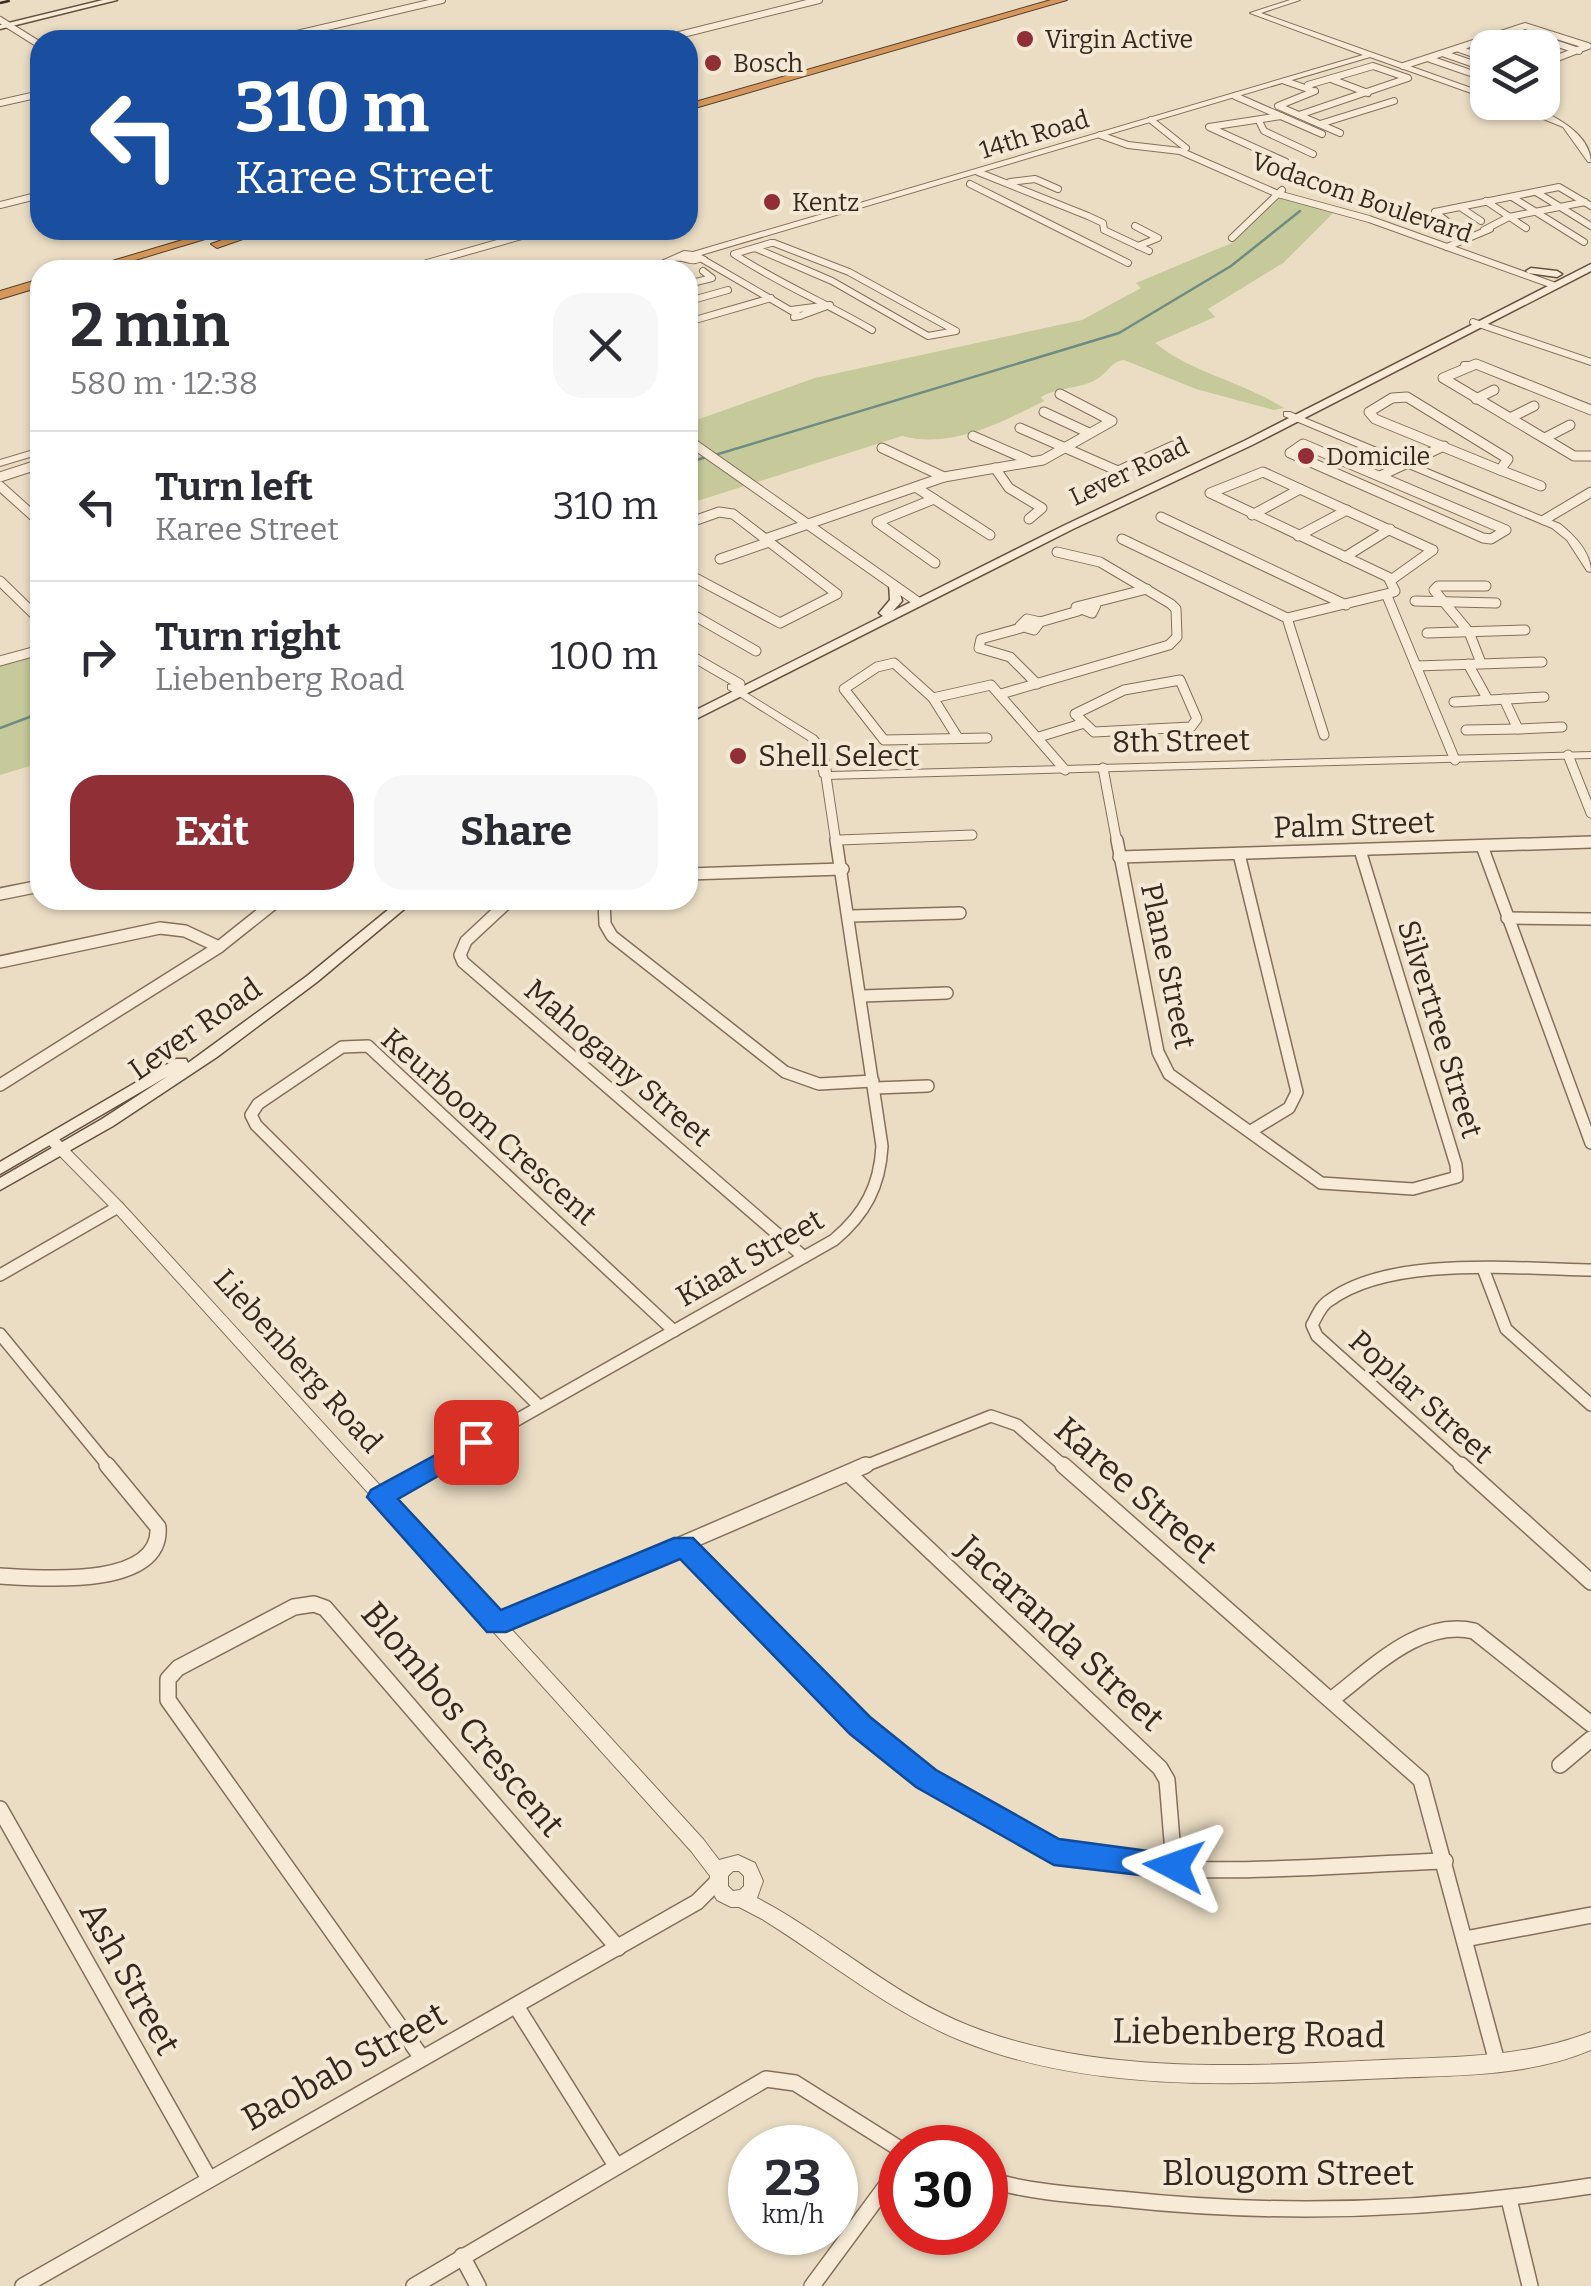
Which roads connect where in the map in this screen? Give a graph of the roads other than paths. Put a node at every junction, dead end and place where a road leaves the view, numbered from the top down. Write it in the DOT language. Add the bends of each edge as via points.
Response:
graph roads {
  1 [pos="100,0"];
  2 [pos="113,0"];
  3 [pos="442,0"];
  4 [pos="820,0"];
  5 [pos="1036,0"];
  6 [pos="1062,0"];
  7 [pos="1297,0"];
  8 [pos="3,24"];
  9 [pos="314,30"];
  10 [pos="698,30"];
  11 [pos="1514,30"];
  12 [pos="1541,30"];
  13 [pos="1560,36"];
  14 [pos="30,39"];
  15 [pos="1470,45"];
  16 [pos="1459,49"];
  17 [pos="1470,53"];
  18 [pos="1445,54"];
  19 [pos="1370,55"];
  20 [pos="1560,55"];
  21 [pos="1564,56"];
  22 [pos="1560,57"];
  23 [pos="1430,58"];
  24 [pos="1470,63"];
  25 [pos="1402,66"];
  26 [pos="1470,76"];
  27 [pos="1331,79"];
  28 [pos="1288,80"];
  29 [pos="1309,86"];
  30 [pos="1470,91"];
  31 [pos="1368,93"];
  32 [pos="30,96"];
  33 [pos="1232,97"];
  34 [pos="698,100"];
  35 [pos="698,100"];
  36 [pos="1394,101"];
  37 [pos="0,104"];
  38 [pos="1300,115"];
  39 [pos="1281,116"];
  40 [pos="1151,120"];
  41 [pos="1553,120"];
  42 [pos="1260,122"];
  43 [pos="1320,124"];
  44 [pos="1340,133"];
  45 [pos="1322,134"];
  46 [pos="1100,135"];
  47 [pos="1283,142"];
  48 [pos="1258,149"];
  49 [pos="1312,154"];
  50 [pos="1591,160"];
  51 [pos="1286,162"];
  52 [pos="990,168"];
  53 [pos="978,172"];
  54 [pos="1009,183"];
  55 [pos="970,184"];
  56 [pos="983,189"];
  57 [pos="1058,189"];
  58 [pos="1280,192"];
  59 [pos="1536,192"];
  60 [pos="1512,197"];
  61 [pos="30,198"];
  62 [pos="1486,201"];
  63 [pos="1588,204"];
  64 [pos="0,205"];
  65 [pos="1460,206"];
  66 [pos="1562,207"];
  67 [pos="1537,212"];
  68 [pos="1513,218"];
  69 [pos="1482,225"];
  70 [pos="1135,226"];
  71 [pos="1591,226"];
  72 [pos="1454,227"];
  73 [pos="1526,228"];
  74 [pos="1232,238"];
  75 [pos="193,240"];
  76 [pos="228,240"];
  77 [pos="508,240"];
  78 [pos="1584,242"];
  79 [pos="1450,245"];
  80 [pos="1138,246"];
  81 [pos="755,248"];
  82 [pos="1149,252"];
  83 [pos="123,260"];
  84 [pos="158,260"];
  85 [pos="438,260"];
  86 [pos="694,260"];
  87 [pos="698,263"];
  88 [pos="1128,263"];
  89 [pos="1591,263"];
  90 [pos="698,264"];
  91 [pos="1530,279"];
  92 [pos="1552,280"];
  93 [pos="698,282"];
  94 [pos="728,283"];
  95 [pos="30,287"];
  96 [pos="882,289"];
  97 [pos="714,294"];
  98 [pos="0,295"];
  99 [pos="30,296"];
  100 [pos="857,296"];
  101 [pos="698,298"];
  102 [pos="765,298"];
  103 [pos="0,304"];
  104 [pos="830,305"];
  105 [pos="698,306"];
  106 [pos="726,306"];
  107 [pos="791,310"];
  108 [pos="712,315"];
  109 [pos="800,316"];
  110 [pos="698,319"];
  111 [pos="1475,322"];
  112 [pos="872,330"];
  113 [pos="1591,362"];
  114 [pos="1494,390"];
  115 [pos="1060,394"];
  116 [pos="1476,399"];
  117 [pos="1534,406"];
  118 [pos="1591,410"];
  119 [pos="1044,412"];
  120 [pos="1294,415"];
  121 [pos="1510,418"];
  122 [pos="1570,425"];
  123 [pos="1020,428"];
  124 [pos="1087,432"];
  125 [pos="973,436"];
  126 [pos="1545,438"];
  127 [pos="1174,446"];
  128 [pos="1444,446"];
  129 [pos="698,447"];
  130 [pos="882,448"];
  131 [pos="1066,450"];
  132 [pos="30,453"];
  133 [pos="1589,458"];
  134 [pos="1028,460"];
  135 [pos="0,462"];
  136 [pos="1412,462"];
  137 [pos="30,467"];
  138 [pos="996,468"];
  139 [pos="1500,470"];
  140 [pos="0,476"];
  141 [pos="944,477"];
  142 [pos="1390,478"];
  143 [pos="0,486"];
  144 [pos="1540,486"];
  145 [pos="917,488"];
  146 [pos="1300,489"];
  147 [pos="1591,492"];
  148 [pos="1379,493"];
  149 [pos="934,500"];
  150 [pos="1347,510"];
  151 [pos="30,513"];
  152 [pos="1252,515"];
  153 [pos="1161,517"];
  154 [pos="1029,519"];
  155 [pos="698,520"];
  156 [pos="1544,520"];
  157 [pos="809,528"];
  158 [pos="1390,529"];
  159 [pos="990,536"];
  160 [pos="1298,536"];
  161 [pos="1122,539"];
  162 [pos="769,541"];
  163 [pos="1057,552"];
  164 [pos="1345,558"];
  165 [pos="720,559"];
  166 [pos="934,563"];
  167 [pos="1591,569"];
  168 [pos="698,579"];
  169 [pos="1394,579"];
  170 [pos="0,580"];
  171 [pos="893,586"];
  172 [pos="1486,586"];
  173 [pos="1147,589"];
  174 [pos="1391,594"];
  175 [pos="918,598"];
  176 [pos="1416,602"];
  177 [pos="1442,602"];
  178 [pos="1496,603"];
  179 [pos="1346,604"];
  180 [pos="30,610"];
  181 [pos="885,613"];
  182 [pos="1286,618"];
  183 [pos="698,619"];
  184 [pos="1525,630"];
  185 [pos="1469,632"];
  186 [pos="1428,633"];
  187 [pos="756,651"];
  188 [pos="30,653"];
  189 [pos="912,655"];
  190 [pos="0,661"];
  191 [pos="698,661"];
  192 [pos="1542,662"];
  193 [pos="894,663"];
  194 [pos="1482,663"];
  195 [pos="1468,664"];
  196 [pos="1416,666"];
  197 [pos="1036,684"];
  198 [pos="743,690"];
  199 [pos="1001,694"];
  200 [pos="1544,697"];
  201 [pos="933,698"];
  202 [pos="1488,700"];
  203 [pos="1504,700"];
  204 [pos="1454,702"];
  205 [pos="698,706"];
  206 [pos="698,715"];
  207 [pos="1081,724"];
  208 [pos="1562,727"];
  209 [pos="1518,729"];
  210 [pos="1466,730"];
  211 [pos="1324,735"];
  212 [pos="1039,737"];
  213 [pos="958,738"];
  214 [pos="987,738"];
  215 [pos="1591,756"];
  216 [pos="1569,757"];
  217 [pos="1454,760"];
  218 [pos="1103,768"];
  219 [pos="1065,770"];
  220 [pos="826,776"];
  221 [pos="1591,812"];
  222 [pos="972,834"];
  223 [pos="840,840"];
  224 [pos="1591,842"];
  225 [pos="1482,846"];
  226 [pos="1360,850"];
  227 [pos="1239,854"];
  228 [pos="1119,857"];
  229 [pos="843,870"];
  230 [pos="698,874"];
  231 [pos="30,888"];
  232 [pos="0,894"];
  233 [pos="265,910"];
  234 [pos="393,910"];
  235 [pos="500,910"];
  236 [pos="604,910"];
  237 [pos="960,913"];
  238 [pos="850,916"];
  239 [pos="1514,918"];
  240 [pos="1591,920"];
  241 [pos="219,947"];
  242 [pos="0,962"];
  243 [pos="947,993"];
  244 [pos="862,996"];
  245 [pos="0,1085"];
  246 [pos="874,1085"];
  247 [pos="928,1086"];
  248 [pos="1251,1132"];
  249 [pos="1591,1143"];
  250 [pos="58,1146"];
  251 [pos="0,1169"];
  252 [pos="0,1185"];
  253 [pos="118,1207"];
  254 [pos="804,1256"];
  255 [pos="1591,1270"];
  256 [pos="1484,1271"];
  257 [pos="0,1276"];
  258 [pos="674,1331"];
  259 [pos="0,1334"];
  260 [pos="539,1406"];
  261 [pos="1591,1406"];
  262 [pos="849,1474"];
  263 [pos="380,1497"];
  264 [pos="684,1546"];
  265 [pos="0,1576"];
  266 [pos="1591,1582"];
  267 [pos="496,1624"];
  268 [pos="1332,1699"];
  269 [pos="1591,1724"];
  270 [pos="1591,1738"];
  271 [pos="1560,1764"];
  272 [pos="0,1810"];
  273 [pos="697,1845"];
  274 [pos="1445,1860"];
  275 [pos="738,1864"];
  276 [pos="1174,1866"];
  277 [pos="731,1887"];
  278 [pos="1591,1915"];
  279 [pos="1465,1939"];
  280 [pos="618,1948"];
  281 [pos="516,2006"];
  282 [pos="1588,2045"];
  283 [pos="422,2058"];
  284 [pos="1497,2062"];
  285 [pos="878,2136"];
  286 [pos="616,2164"];
  287 [pos="208,2176"];
  288 [pos="1008,2185"];
  289 [pos="1591,2186"];
  290 [pos="878,2197"];
  291 [pos="1510,2199"];
  292 [pos="462,2256"];
  293 [pos="22,2286"];
  294 [pos="414,2286"];
  295 [pos="478,2286"];
  296 [pos="812,2286"];
  297 [pos="1530,2286"];
  1 -- 8 [label="main road"];
  2 -- 8 [label="main road"];
  3 -- 9 [label="street"];
  4 -- 10 [label="street"];
  5 -- 34 [label="highway"];
  6 -- 35 [label="highway"];
  7 -- 19 [label="street" via="1254,13"];
  8 -- 14 [label="street"];
  11 -- 12 [label="street"];
  13 -- 21 [label="street" via="1588,46"];
  15 -- 16 [label="street"];
  16 -- 17 [label="street"];
  16 -- 18 [label="street"];
  18 -- 23 [label="street"];
  18 -- 24 [label="street"];
  19 -- 25 [label="street"];
  19 -- 28 [label="street, 14th Road"];
  20 -- 21 [label="street"];
  21 -- 22 [label="street"];
  23 -- 25 [label="street"];
  23 -- 26 [label="street"];
  25 -- 30 [label="street"];
  27 -- 29 [label="street"];
  27 -- 31 [label="street"];
  27 -- 31 [label="street" via="1373,66 1408,78"];
  28 -- 29 [label="street"];
  28 -- 29 [label="street"];
  28 -- 33 [label="street, 14th Road"];
  29 -- 38 [label="street" via="1278,106"];
  31 -- 38 [label="street"];
  32 -- 37 [label="street"];
  33 -- 39 [label="street"];
  33 -- 40 [label="street, 14th Road"];
  36 -- 43 [label="street"];
  38 -- 43 [label="street"];
  39 -- 42 [label="street"];
  39 -- 45 [label="street"];
  40 -- 46 [label="street, 14th Road"];
  40 -- 58 [label="street, Vodacom Boulevard" via="1182,146"];
  41 -- 50 [label="street" via="1566,125"];
  42 -- 47 [label="street"];
  42 -- 48 [label="street" via="1209,127"];
  43 -- 44 [label="street"];
  46 -- 52 [label="street, 14th Road"];
  46 -- 58 [label="street, Vodacom Boulevard" via="1180,151"];
  47 -- 48 [label="street"];
  47 -- 49 [label="street"];
  48 -- 51 [label="street"];
  52 -- 53 [label="street, 14th Road"];
  52 -- 54 [label="street"];
  53 -- 54 [label="street"];
  53 -- 86 [label="street, 14th Road"];
  54 -- 56 [label="street"];
  54 -- 57 [label="street" via="1035,179"];
  54 -- 80 [label="street" via="1041,200 1062,202"];
  55 -- 56 [label="street"];
  56 -- 88 [label="street"];
  58 -- 74 [label="street"];
  58 -- 79 [label="street, Vodacom Boulevard" via="1378,216"];
  59 -- 60 [label="street"];
  59 -- 63 [label="street" via="1559,187"];
  59 -- 66 [label="street"];
  60 -- 62 [label="street"];
  60 -- 67 [label="street"];
  61 -- 64 [label="street"];
  62 -- 65 [label="street"];
  62 -- 68 [label="street"];
  63 -- 66 [label="street"];
  65 -- 69 [label="street"];
  65 -- 72 [label="street" via="1434,212"];
  66 -- 67 [label="street"];
  66 -- 71 [label="street"];
  67 -- 68 [label="street"];
  67 -- 78 [label="street"];
  68 -- 69 [label="street"];
  68 -- 73 [label="street"];
  69 -- 79 [label="street"];
  70 -- 80 [label="street" via="1158,238"];
  75 -- 83 [label="highway"];
  76 -- 84 [label="highway"];
  77 -- 85 [label="street"];
  79 -- 91 [label="street, Vodacom Boulevard"];
  80 -- 82 [label="street"];
  81 -- 96 [label="street" via="774,243"];
  81 -- 100 [label="street"];
  81 -- 104 [label="street" via="734,255"];
  87 -- 94 [label="street"];
  89 -- 92 [label="main road, Lever Road"];
  90 -- 93 [label="street" via="712,278"];
  91 -- 92 [label="main road, Lever Road"];
  91 -- 92 [label="main road"];
  91 -- 111 [label="main road, Lever Road"];
  92 -- 111 [label="main road, Lever Road"];
  94 -- 97 [label="street"];
  94 -- 102 [label="street"];
  95 -- 98 [label="highway"];
  96 -- 100 [label="street"];
  96 -- 100 [label="street" via="956,331 928,336"];
  97 -- 101 [label="street"];
  97 -- 106 [label="street"];
  99 -- 103 [label="highway"];
  100 -- 104 [label="street"];
  102 -- 106 [label="street"];
  102 -- 107 [label="street"];
  102 -- 109 [label="street" via="790,318"];
  104 -- 107 [label="street"];
  104 -- 109 [label="street"];
  104 -- 112 [label="street"];
  105 -- 108 [label="street"];
  106 -- 108 [label="street"];
  107 -- 109 [label="street"];
  108 -- 110 [label="street"];
  111 -- 113 [label="street"];
  111 -- 120 [label="main road, Lever Road"];
  114 -- 116 [label="street"];
  115 -- 124 [label="street" via="1112,419"];
  116 -- 118 [label="street" via="1443,378 1476,364"];
  116 -- 121 [label="street"];
  117 -- 121 [label="street"];
  119 -- 124 [label="street"];
  120 -- 136 [label="street"];
  120 -- 175 [label="main road, Lever Road"];
  121 -- 126 [label="street"];
  122 -- 126 [label="street"];
  123 -- 131 [label="street"];
  124 -- 131 [label="street" via="1064,445"];
  125 -- 134 [label="street"];
  126 -- 133 [label="street"];
  127 -- 131 [label="street" via="1120,472"];
  128 -- 136 [label="street"];
  128 -- 139 [label="street"];
  128 -- 139 [label="street" via="1369,412 1396,397 1412,399 1508,460"];
  129 -- 157 [label="street"];
  130 -- 141 [label="street"];
  131 -- 134 [label="street"];
  132 -- 135 [label="street"];
  134 -- 138 [label="street"];
  136 -- 142 [label="street"];
  136 -- 156 [label="street"];
  137 -- 140 [label="street"];
  138 -- 141 [label="street"];
  138 -- 154 [label="street" via="1009,488 1041,506"];
  139 -- 144 [label="street"];
  141 -- 145 [label="street"];
  142 -- 148 [label="street"];
  142 -- 148 [label="street" via="1311,445 1290,452"];
  142 -- 148 [label="street" via="1506,530 1485,539"];
  143 -- 151 [label="street"];
  145 -- 149 [label="street"];
  145 -- 157 [label="street"];
  146 -- 150 [label="street"];
  146 -- 152 [label="street"];
  146 -- 152 [label="street" via="1256,472 1210,493"];
  147 -- 156 [label="street"];
  149 -- 159 [label="street"];
  149 -- 166 [label="street" via="877,522"];
  150 -- 158 [label="street"];
  150 -- 160 [label="street"];
  152 -- 160 [label="street"];
  153 -- 179 [label="street"];
  155 -- 162 [label="street" via="727,512"];
  156 -- 167 [label="street" via="1571,538"];
  157 -- 162 [label="street"];
  157 -- 171 [label="street"];
  158 -- 164 [label="street"];
  158 -- 169 [label="street" via="1434,552"];
  160 -- 164 [label="street"];
  161 -- 182 [label="street"];
  162 -- 165 [label="street"];
  162 -- 168 [label="street" via="837,596 780,622"];
  163 -- 173 [label="street" via="1100,562"];
  164 -- 169 [label="street"];
  169 -- 174 [label="street"];
  170 -- 180 [label="street"];
  171 -- 175 [label="main road"];
  171 -- 181 [label="main road" via="896,600"];
  172 -- 177 [label="street" via="1438,586"];
  173 -- 197 [label="street" via="1176,609 1173,642"];
  173 -- 197 [label="street" via="1096,605 1092,613 1078,610 1034,630 982,638 979,648 1010,657"];
  174 -- 179 [label="street"];
  174 -- 196 [label="street"];
  175 -- 181 [label="main road, Lever Road"];
  175 -- 198 [label="main road, Lever Road"];
  176 -- 177 [label="street"];
  177 -- 178 [label="street"];
  177 -- 185 [label="street"];
  179 -- 182 [label="street"];
  181 -- 198 [label="main road, Lever Road"];
  182 -- 211 [label="street"];
  183 -- 187 [label="street"];
  184 -- 185 [label="street"];
  185 -- 186 [label="street"];
  185 -- 194 [label="street"];
  188 -- 190 [label="street"];
  189 -- 193 [label="street"];
  191 -- 198 [label="street, Kiaat Street"];
  192 -- 194 [label="street"];
  193 -- 201 [label="street"];
  193 -- 213 [label="street" via="844,688 876,735 894,742"];
  194 -- 195 [label="street"];
  195 -- 196 [label="street"];
  195 -- 202 [label="street"];
  196 -- 217 [label="street"];
  197 -- 199 [label="street"];
  198 -- 205 [label="main road, Lever Road"];
  198 -- 206 [label="main road, Lever Road"];
  198 -- 220 [label="street, Kiaat Street" via="812,738"];
  199 -- 201 [label="street" via="991,685"];
  199 -- 212 [label="street"];
  200 -- 203 [label="street"];
  201 -- 213 [label="street"];
  202 -- 203 [label="street"];
  202 -- 204 [label="street"];
  203 -- 209 [label="street"];
  207 -- 207 [label="street" via="1075,714 1085,706 1175,680 1185,683 1198,722 1097,732"];
  207 -- 212 [label="street"];
  208 -- 209 [label="street"];
  209 -- 210 [label="street"];
  212 -- 219 [label="street"];
  213 -- 214 [label="street"];
  215 -- 216 [label="street, 8th Street"];
  216 -- 217 [label="street, 8th Street"];
  216 -- 221 [label="street"];
  217 -- 218 [label="street, 8th Street"];
  218 -- 219 [label="street, 8th Street"];
  218 -- 228 [label="street, Plane Street"];
  219 -- 220 [label="street, 8th Street"];
  220 -- 223 [label="street, Kiaat Street"];
  222 -- 223 [label="street"];
  223 -- 229 [label="street, Kiaat Street"];
  224 -- 225 [label="street, Palm Street"];
  225 -- 226 [label="street, Palm Street"];
  225 -- 239 [label="street"];
  226 -- 227 [label="street, Palm Street"];
  226 -- 248 [label="street, Silvertree Street" via="1457,1177 1440,1187 1334,1187 1303,1174"];
  227 -- 228 [label="street, Palm Street"];
  227 -- 248 [label="street" via="1297,1092 1289,1108"];
  228 -- 248 [label="street, Plane Street" via="1160,1062"];
  229 -- 230 [label="street"];
  229 -- 238 [label="street, Kiaat Street"];
  231 -- 232 [label="street"];
  233 -- 241 [label="street"];
  234 -- 250 [label="main road, Lever Road" via="273,1008"];
  235 -- 254 [label="street, Mahogany Street" via="466,942 463,962"];
  236 -- 246 [label="street" via="612,936 785,1072 819,1084"];
  237 -- 238 [label="street"];
  238 -- 244 [label="street, Kiaat Street"];
  239 -- 240 [label="street"];
  239 -- 249 [label="street"];
  241 -- 242 [label="street" via="160,928"];
  241 -- 245 [label="street"];
  243 -- 244 [label="street"];
  244 -- 246 [label="street, Kiaat Street"];
  246 -- 247 [label="street"];
  246 -- 254 [label="street, Kiaat Street" via="882,1146 877,1187 856,1222"];
  250 -- 251 [label="main road, Lever Road"];
  250 -- 252 [label="main road, Lever Road"];
  250 -- 253 [label="street, Liebenberg Road"];
  253 -- 257 [label="street"];
  253 -- 263 [label="street, Liebenberg Road"];
  254 -- 258 [label="street, Kiaat Street"];
  255 -- 256 [label="street, Poplar Street"];
  256 -- 261 [label="street" via="1506,1329"];
  256 -- 266 [label="street, Poplar Street" via="1373,1278 1320,1304 1312,1325"];
  258 -- 260 [label="street, Kiaat Street"];
  258 -- 260 [label="street, Keurboom Crescent" via="368,1046 342,1047 258,1104 251,1115 256,1125"];
  259 -- 265 [label="street" via="159,1534 142,1557 97,1577"];
  260 -- 263 [label="street, Kiaat Street"];
  262 -- 264 [label="street, Karee Street"];
  262 -- 268 [label="street, Karee Street" via="987,1414 1002,1416"];
  262 -- 276 [label="street, Jacaranda Street" via="1160,1768 1167,1780"];
  263 -- 267 [label="street, Liebenberg Road"];
  264 -- 267 [label="street, Karee Street"];
  264 -- 276 [label="street" via="860,1726 926,1778 1054,1852"];
  267 -- 273 [label="street, Liebenberg Road"];
  268 -- 269 [label="street" via="1431,1629 1454,1624 1474,1631"];
  268 -- 274 [label="street, Karee Street" via="1422,1780"];
  270 -- 271 [label="street"];
  272 -- 287 [label="street, Ash Street"];
  273 -- 275 [label="street, Liebenberg Road"];
  273 -- 277 [label="street, Liebenberg Road"];
  274 -- 276 [label="street"];
  274 -- 279 [label="street, Karee Street"];
  275 -- 277 [label="street"];
  275 -- 277 [label="street" via="754,1874"];
  277 -- 280 [label="street, Baobab Street"];
  277 -- 284 [label="street, Liebenberg Road" via="941,2022 1042,2056 1200,2072"];
  278 -- 279 [label="street"];
  279 -- 284 [label="street, Karee Street"];
  280 -- 281 [label="street, Baobab Street"];
  280 -- 283 [label="street, Blombos Crescent" via="325,1608 299,1605 178,1668 168,1678 168,1700"];
  281 -- 283 [label="street, Baobab Street"];
  281 -- 286 [label="street"];
  282 -- 284 [label="street, Liebenberg Road"];
  283 -- 287 [label="street, Baobab Street"];
  285 -- 286 [label="street" via="778,2078 746,2087"];
  286 -- 292 [label="street"];
  287 -- 293 [label="street, Baobab Street"];
  288 -- 291 [label="street, Blougom Street" via="1179,2206"];
  289 -- 291 [label="street, Blougom Street"];
  290 -- 296 [label="street"];
  291 -- 297 [label="street"];
  292 -- 294 [label="street"];
  292 -- 295 [label="street"];
}
